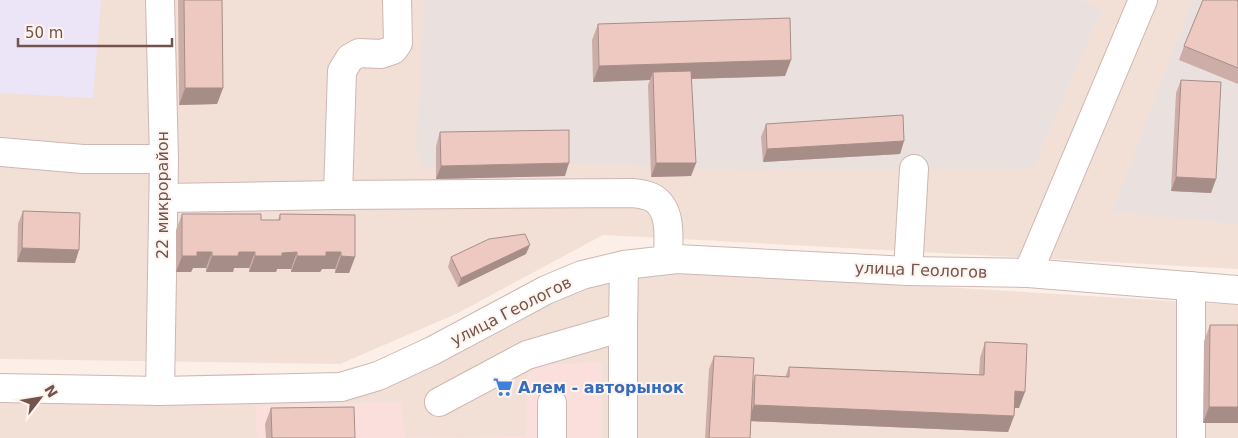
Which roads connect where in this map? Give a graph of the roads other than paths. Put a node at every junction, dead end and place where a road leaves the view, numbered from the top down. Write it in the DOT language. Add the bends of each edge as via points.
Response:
graph roads {
  1 [pos="160,0"];
  2 [pos="397,0"];
  3 [pos="1143,0"];
  4 [pos="0,152"];
  5 [pos="164,159"];
  6 [pos="914,169"];
  7 [pos="338,195"];
  8 [pos="164,198"];
  9 [pos="668,260"];
  10 [pos="624,265"];
  11 [pos="908,271"];
  12 [pos="1028,273"];
  13 [pos="1191,286"];
  14 [pos="1238,290"];
  15 [pos="623,327"];
  16 [pos="0,388"];
  17 [pos="160,391"];
  18 [pos="439,402"];
  19 [pos="552,403"];
  20 [pos="552,438"];
  21 [pos="623,438"];
  22 [pos="1191,438"];
  1 -- 5 [label="street, 22 микрорайон"];
  2 -- 7 [label="street" via="398,43 393,50 354,56 342,71"];
  3 -- 12 [label="street"];
  4 -- 5 [label="street" via="83,159"];
  5 -- 8 [label="street, 22 микрорайон"];
  6 -- 11 [label="street"];
  7 -- 8 [label="street"];
  7 -- 9 [label="street" via="643,195 662,204 668,218"];
  8 -- 17 [label="street, 22 микрорайон"];
  9 -- 10 [label="street, улица Геологов"];
  9 -- 11 [label="street, улица Геологов"];
  10 -- 15 [label="street"];
  10 -- 17 [label="street, улица Геологов" via="582,275 546,290 432,351 378,376 342,387"];
  11 -- 12 [label="street, улица Геологов"];
  12 -- 13 [label="street, улица Геологов"];
  13 -- 14 [label="street, улица Геологов"];
  13 -- 22 [label="street"];
  15 -- 18 [label="street" via="527,356"];
  15 -- 21 [label="street"];
  16 -- 17 [label="street, улица Геологов"];
  19 -- 20 [label="street"];
}
